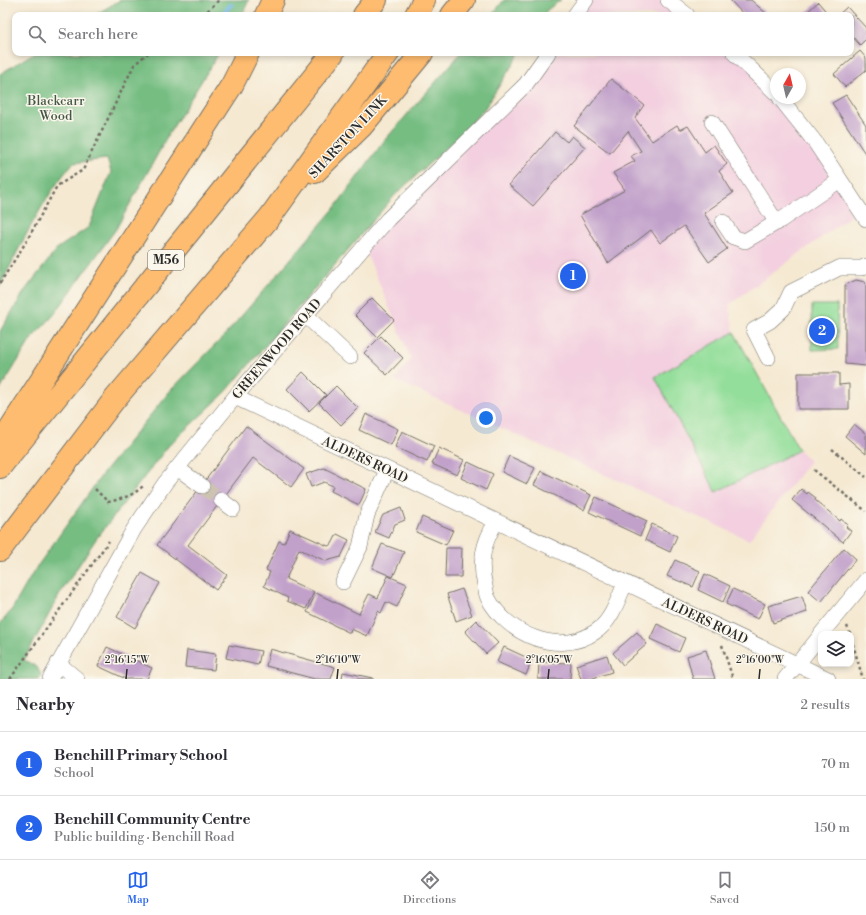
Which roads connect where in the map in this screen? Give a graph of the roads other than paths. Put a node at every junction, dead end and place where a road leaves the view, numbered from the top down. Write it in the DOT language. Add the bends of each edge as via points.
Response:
graph roads {
  1 [pos="273,0"];
  2 [pos="376,0"];
  3 [pos="424,0"];
  4 [pos="464,0"];
  5 [pos="586,0"];
  6 [pos="668,0"];
  7 [pos="267,12"];
  8 [pos="366,12"];
  9 [pos="418,12"];
  10 [pos="454,12"];
  11 [pos="577,12"];
  12 [pos="683,12"];
  13 [pos="246,56"];
  14 [pos="331,56"];
  15 [pos="386,56"];
  16 [pos="420,56"];
  17 [pos="546,56"];
  18 [pos="737,56"];
  19 [pos="770,87"];
  20 [pos="785,104"];
  21 [pos="712,122"];
  22 [pos="840,180"];
  23 [pos="270,217"];
  24 [pos="866,218"];
  25 [pos="723,222"];
  26 [pos="777,223"];
  27 [pos="866,266"];
  28 [pos="305,316"];
  29 [pos="350,357"];
  30 [pos="768,358"];
  31 [pos="235,397"];
  32 [pos="0,444"];
  33 [pos="0,467"];
  34 [pos="177,468"];
  35 [pos="387,470"];
  36 [pos="202,486"];
  37 [pos="496,522"];
  38 [pos="0,550"];
  39 [pos="866,580"];
  40 [pos="343,582"];
  41 [pos="625,583"];
  42 [pos="824,631"];
  43 [pos="818,638"];
  44 [pos="58,663"];
  45 [pos="796,664"];
  46 [pos="50,679"];
  47 [pos="78,679"];
  48 [pos="785,679"];
  49 [pos="828,679"];
  1 -- 7 [label="highway"];
  2 -- 8 [label="highway"];
  3 -- 9 [label="highway"];
  4 -- 10 [label="highway"];
  5 -- 11 [label="street"];
  6 -- 12 [label="street"];
  13 -- 32 [label="highway, M56" via="232,85"];
  14 -- 33 [label="highway, M56"];
  15 -- 23 [label="highway"];
  16 -- 23 [label="highway, SHARSTON LINK" via="361,127"];
  17 -- 28 [label="street, GREENWOOD ROAD" via="526,84 388,219"];
  18 -- 19 [label="street"];
  20 -- 22 [label="street" via="815,142"];
  21 -- 26 [label="street"];
  22 -- 24 [label="street"];
  22 -- 26 [label="street"];
  23 -- 38 [label="highway" via="114,400"];
  25 -- 26 [label="street" via="733,237 745,241"];
  27 -- 30 [label="street" via="839,268 791,292 783,309 770,321 754,330"];
  28 -- 29 [label="street"];
  28 -- 31 [label="street, GREENWOOD ROAD"];
  31 -- 34 [label="street, GREENWOOD ROAD"];
  31 -- 35 [label="street, ALDERS ROAD"];
  34 -- 36 [label="street"];
  34 -- 44 [label="street, GREENWOOD ROAD" via="134,529"];
  35 -- 37 [label="street, ALDERS ROAD"];
  35 -- 40 [label="street" via="368,515 360,547"];
  37 -- 41 [label="street, ALDERS ROAD"];
  37 -- 41 [label="street" via="487,537 482,555 482,576 488,598 503,617 523,633 549,643 575,641 596,632 611,615"];
  39 -- 42 [label="street"];
  41 -- 45 [label="street, ALDERS ROAD"];
  43 -- 45 [label="street"];
  44 -- 46 [label="street, GREENWOOD ROAD"];
  44 -- 47 [label="street"];
  45 -- 48 [label="street"];
  45 -- 49 [label="street, ALDERS ROAD"];
}
